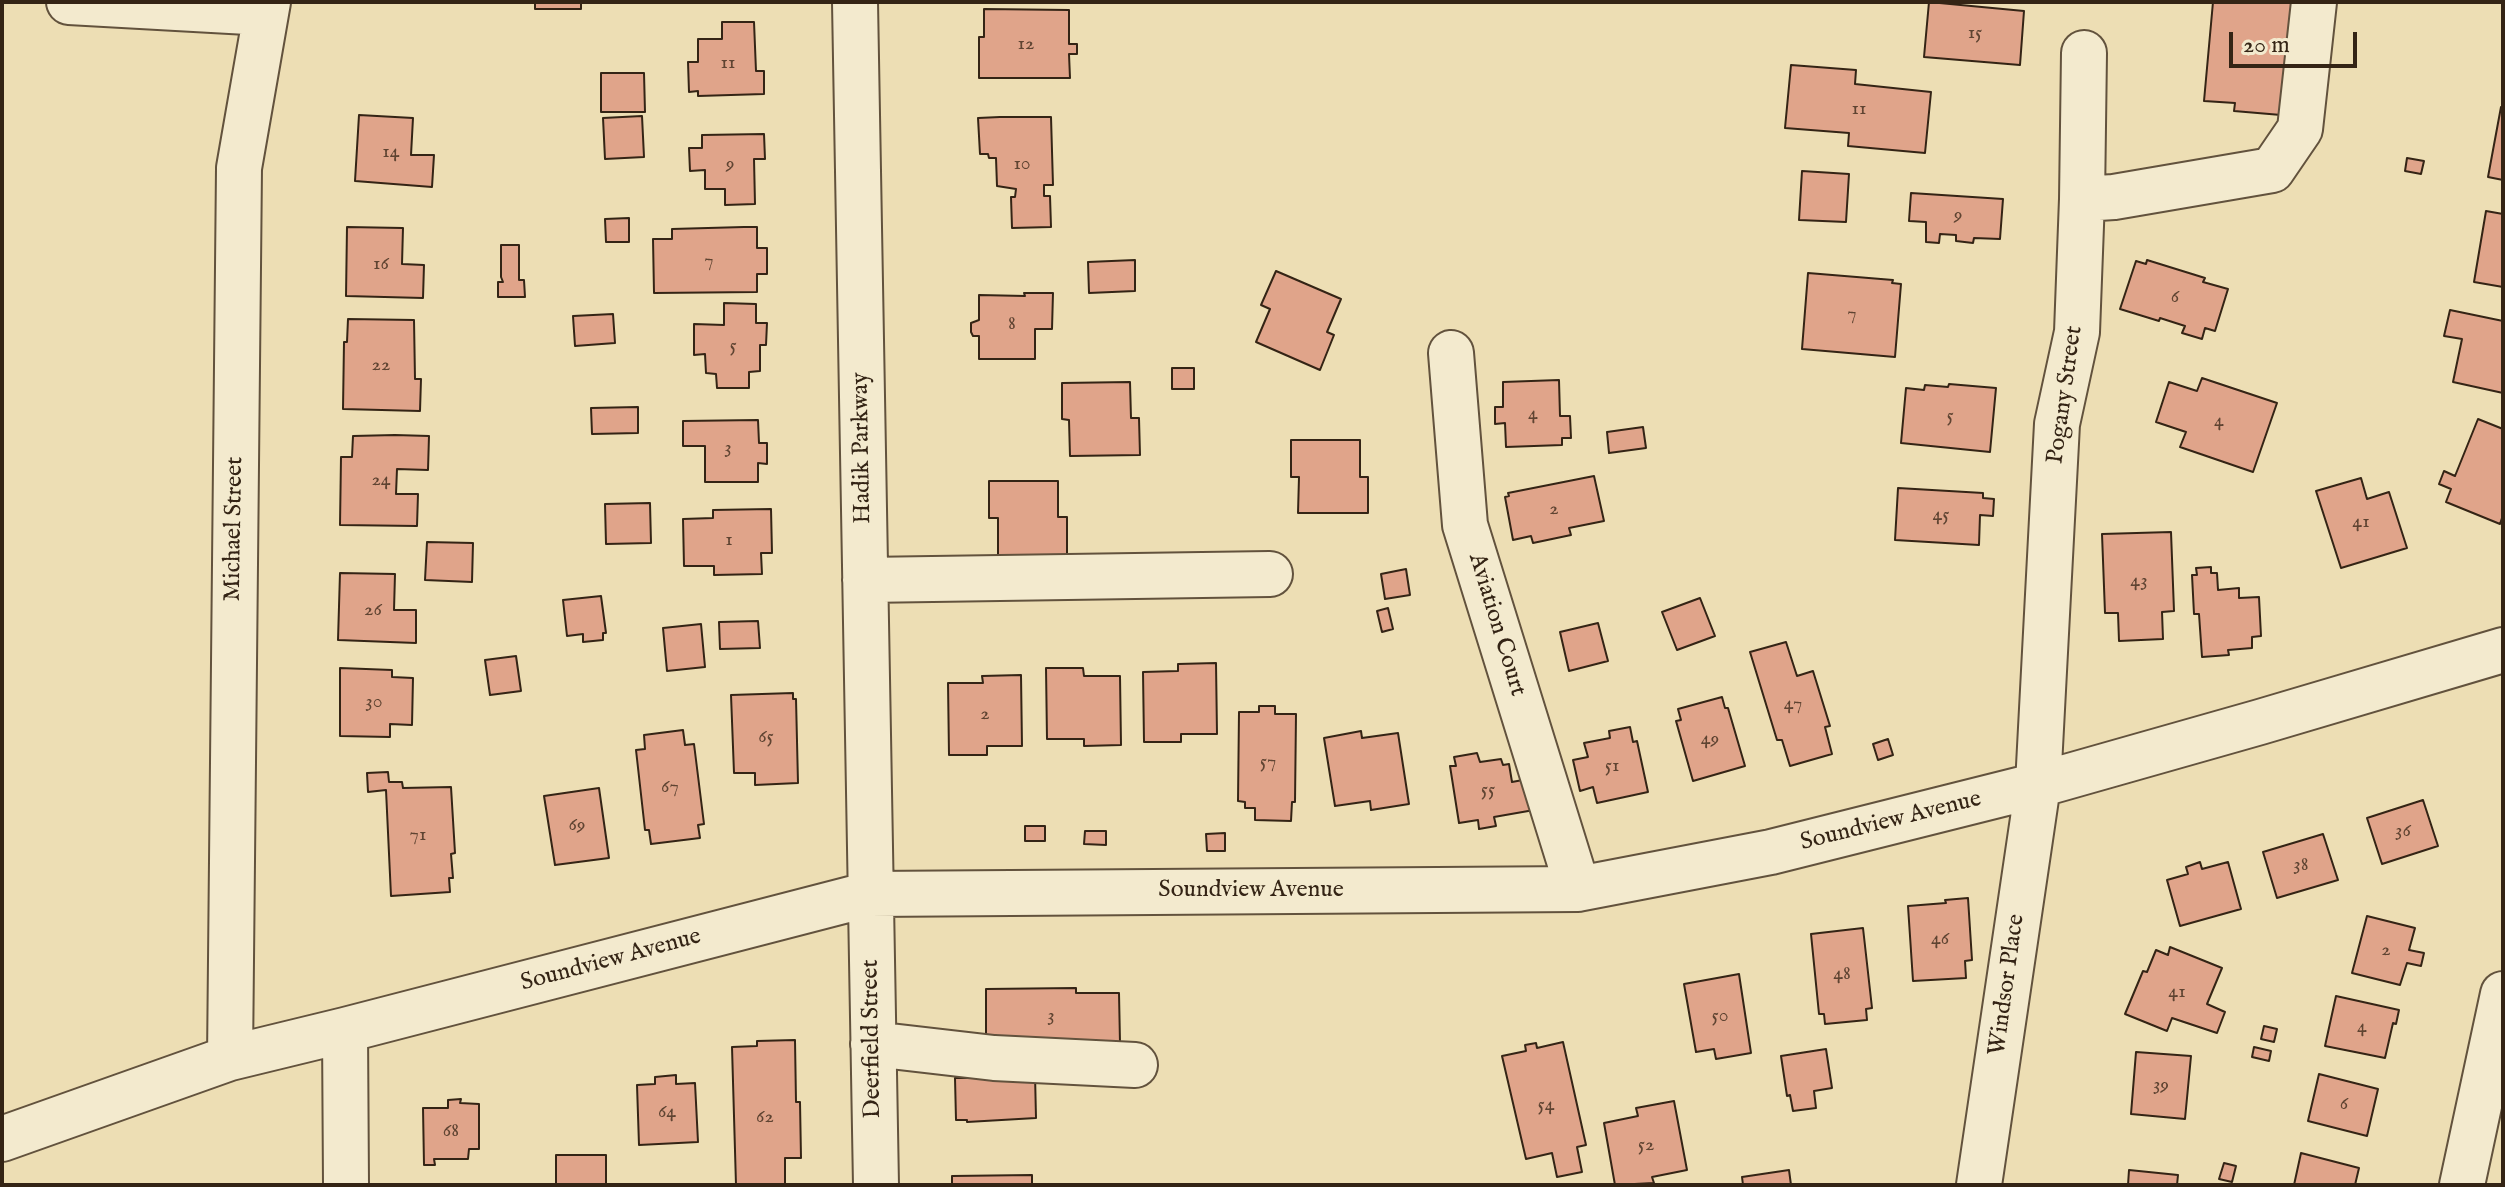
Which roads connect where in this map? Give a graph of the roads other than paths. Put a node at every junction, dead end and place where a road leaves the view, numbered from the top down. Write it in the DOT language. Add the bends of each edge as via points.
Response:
graph roads {
  1 [pos="69,2"];
  2 [pos="855,2"];
  3 [pos="2314,2"];
  4 [pos="267,7"];
  5 [pos="2084,53"];
  6 [pos="2082,199"];
  7 [pos="1451,353"];
  8 [pos="1270,574"];
  9 [pos="865,580"];
  10 [pos="2503,650"];
  11 [pos="2038,785"];
  12 [pos="1578,889"];
  13 [pos="870,894"];
  14 [pos="2503,994"];
  15 [pos="345,1030"];
  16 [pos="873,1044"];
  17 [pos="230,1058"];
  18 [pos="1135,1065"];
  19 [pos="2,1139"];
  20 [pos="346,1185"];
  21 [pos="876,1185"];
  22 [pos="1979,1185"];
  23 [pos="2462,1185"];
  1 -- 4 [label="street"];
  2 -- 9 [label="street, Hadik Parkway"];
  3 -- 6 [label="street" via="2300,129 2272,170"];
  4 -- 17 [label="street, Michael Street" via="239,168"];
  5 -- 6 [label="street, Pogany Street"];
  6 -- 11 [label="street, Pogany Street" via="2077,332 2057,424"];
  7 -- 12 [label="street, Aviation Court" via="1465,525"];
  8 -- 9 [label="street"];
  9 -- 13 [label="street, Hadik Parkway"];
  10 -- 11 [label="street, Soundview Avenue"];
  11 -- 12 [label="street, Soundview Avenue" via="1771,852"];
  11 -- 22 [label="street, Windsor Place"];
  12 -- 13 [label="street, Soundview Avenue"];
  13 -- 15 [label="street, Soundview Avenue"];
  13 -- 16 [label="street, Deerfield Street"];
  14 -- 23 [label="street"];
  15 -- 17 [label="street, Soundview Avenue"];
  15 -- 20 [label="street"];
  16 -- 18 [label="street" via="994,1058"];
  16 -- 21 [label="street, Deerfield Street"];
  17 -- 19 [label="street, Soundview Avenue"];
}
